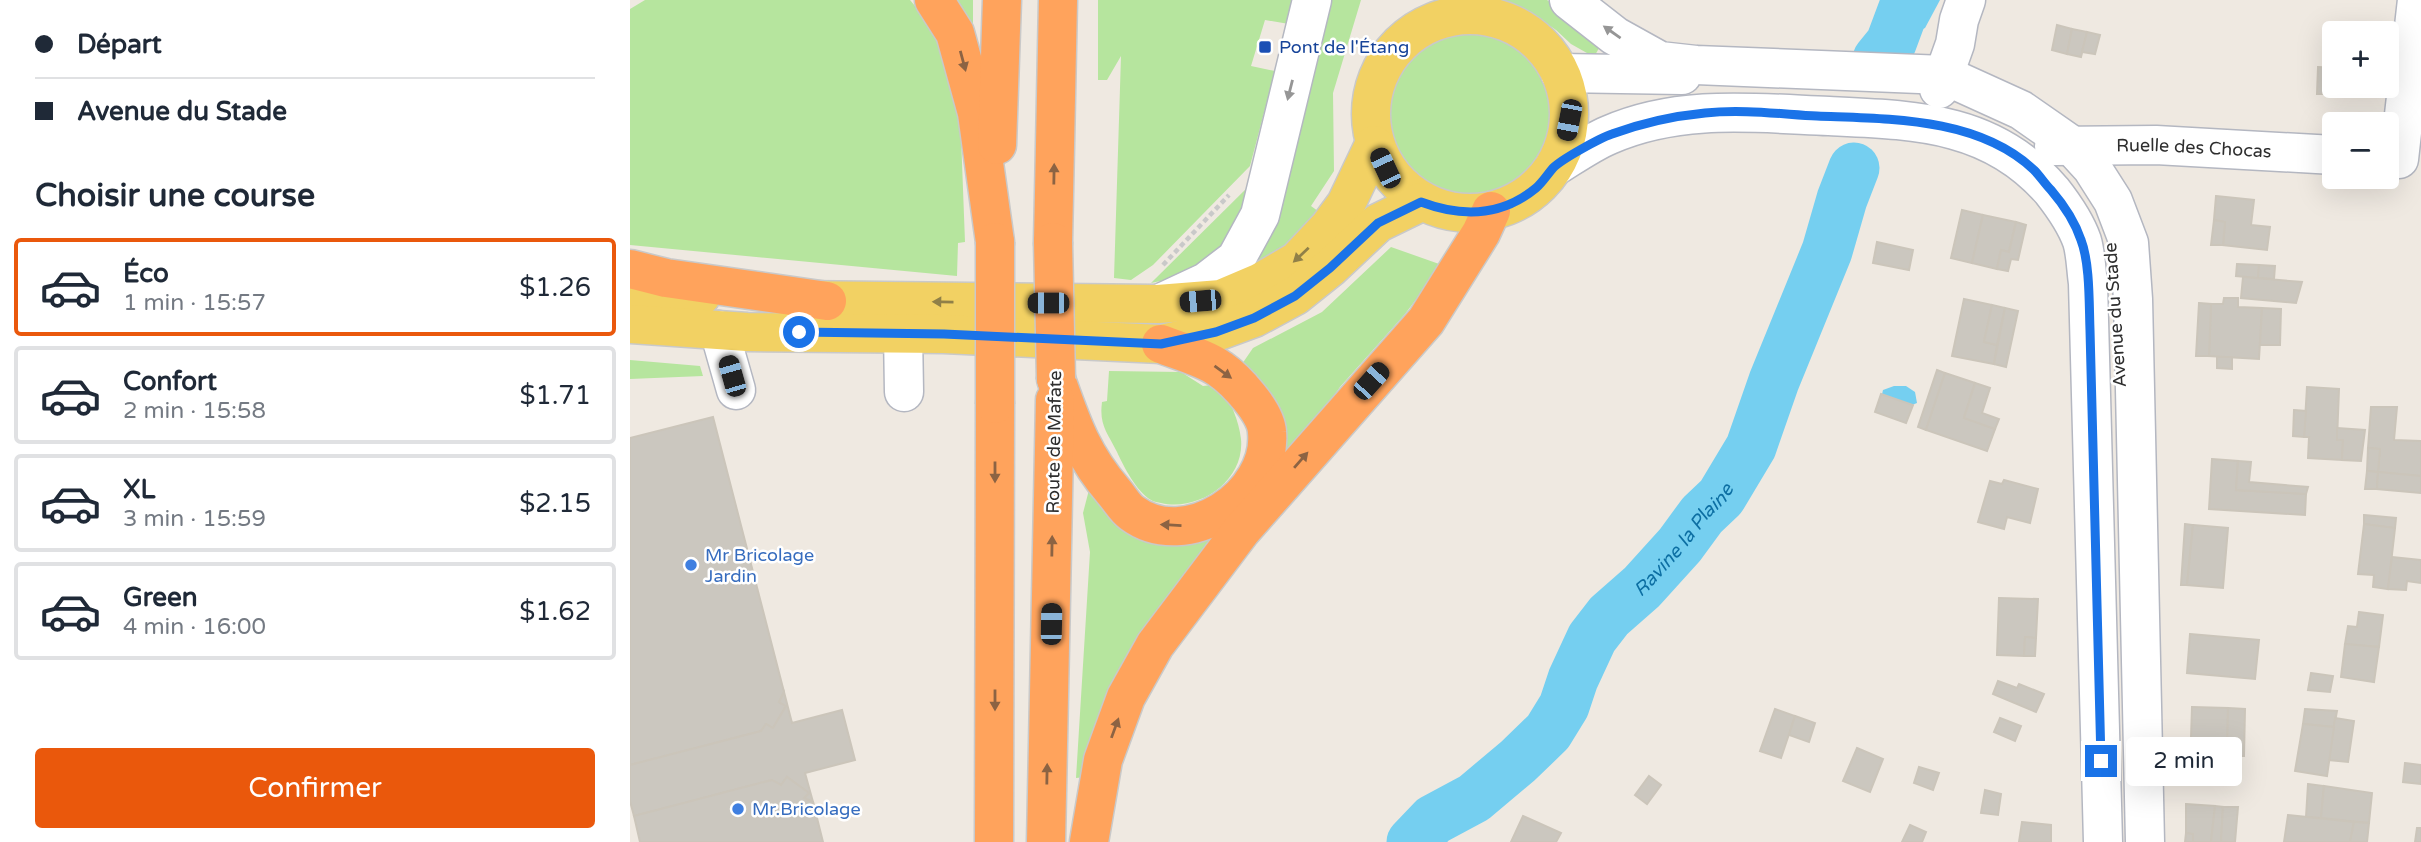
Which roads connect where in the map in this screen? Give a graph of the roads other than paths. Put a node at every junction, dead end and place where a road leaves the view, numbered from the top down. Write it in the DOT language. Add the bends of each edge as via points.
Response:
graph roads {
  1 [pos="934,0"];
  2 [pos="1002,0"];
  3 [pos="1058,0"];
  4 [pos="1312,0"];
  5 [pos="1569,0"];
  6 [pos="1966,0"];
  7 [pos="2417,0"];
  8 [pos="1479,8"];
  9 [pos="1415,15"];
  10 [pos="1560,73"];
  11 [pos="1941,82"];
  12 [pos="1374,145"];
  13 [pos="2061,145"];
  14 [pos="2322,154"];
  15 [pos="2402,159"];
  16 [pos="1554,167"];
  17 [pos="1421,202"];
  18 [pos="1491,211"];
  19 [pos="995,242"];
  20 [pos="630,269"];
  21 [pos="630,293"];
  22 [pos="827,301"];
  23 [pos="1158,304"];
  24 [pos="630,324"];
  25 [pos="719,330"];
  26 [pos="903,333"];
  27 [pos="1161,344"];
  28 [pos="1056,379"];
  29 [pos="736,390"];
  30 [pos="904,392"];
  31 [pos="994,842"];
  32 [pos="1046,842"];
  33 [pos="1089,842"];
  34 [pos="2094,842"];
  35 [pos="2102,842"];
  36 [pos="2131,842"];
  37 [pos="2146,842"];
  1 -- 19 [label="highway, one-way" via="955,33 977,113"];
  2 -- 19 [label="highway"];
  28 -- 3 [label="highway, Route de Mafate, one-way, bridge" via="1053,242"];
  4 -- 23 [label="street, one-way" via="1260,215 1237,258 1206,282"];
  11 -- 5 [label="street, one-way" via="1660,61 1615,36"];
  6 -- 11 [label="street"];
  7 -- 15 [label="street"];
  8 -- 9 [label="main road" via="1438,20"];
  8 -- 10 [label="main road" via="1529,34"];
  9 -- 12 [label="main road" via="1381,68 1372,92"];
  10 -- 11 [label="street"];
  10 -- 16 [label="main road" via="1568,96 1569,120 1565,145"];
  11 -- 13 [label="street" via="2021,110"];
  12 -- 17 [label="main road" via="1385,168"];
  12 -- 23 [label="main road, one-way" via="1346,204 1297,261 1221,299"];
  13 -- 14 [label="street, Ruelle des Chocas"];
  13 -- 36 [label="street, Avenue du Stade" via="2090,191 2114,244"];
  13 -- 37 [label="street" via="2092,169 2113,201 2129,243"];
  16 -- 18 [label="main road" via="1538,187"];
  16 -- 34 [label="street" via="1613,144 1700,128 1899,133 1954,140 2008,162 2046,200 2073,245 2081,289"];
  16 -- 35 [label="street, Avenue du Stade" via="1609,135 1692,114 1911,121 1970,133 2002,148 2033,169 2061,202 2082,241 2088,283"];
  17 -- 18 [label="main road" via="1467,214"];
  17 -- 27 [label="main road" via="1378,223 1295,296 1216,332"];
  33 -- 18 [label="highway, one-way" via="1103,760 1126,697 1156,645 1241,531 1426,321"];
  19 -- 31 [label="highway, one-way, bridge"];
  20 -- 22 [label="highway"];
  21 -- 22 [label="main road"];
  23 -- 22 [label="main road, one-way"];
  24 -- 25 [label="main road"];
  25 -- 26 [label="main road"];
  25 -- 29 [label="street"];
  26 -- 27 [label="main road"];
  26 -- 30 [label="street"];
  27 -- 28 [label="highway, one-way" via="1219,367 1246,390 1267,429 1266,455 1255,481 1219,513 1197,523 1175,528 1154,524 1132,512 1083,451"];
  32 -- 28 [label="highway, Route de Mafate, one-way"];
}
